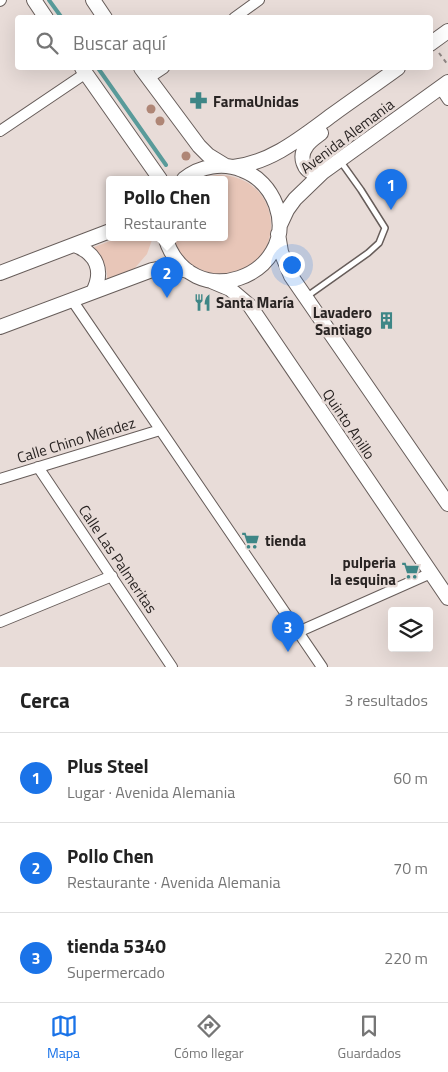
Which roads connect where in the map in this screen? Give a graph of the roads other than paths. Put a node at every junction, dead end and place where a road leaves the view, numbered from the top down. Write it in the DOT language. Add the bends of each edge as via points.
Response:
graph roads {
  1 [pos="34,0"];
  2 [pos="93,0"];
  3 [pos="258,0"];
  4 [pos="44,15"];
  5 [pos="103,15"];
  6 [pos="238,15"];
  7 [pos="448,31"];
  8 [pos="433,42"];
  9 [pos="84,70"];
  10 [pos="395,70"];
  11 [pos="145,73"];
  12 [pos="377,83"];
  13 [pos="444,85"];
  14 [pos="448,100"];
  15 [pos="0,131"];
  16 [pos="340,160"];
  17 [pos="229,166"];
  18 [pos="323,172"];
  19 [pos="158,176"];
  20 [pos="189,176"];
  21 [pos="279,231"];
  22 [pos="106,233"];
  23 [pos="167,241"];
  24 [pos="74,245"];
  25 [pos="189,272"];
  26 [pos="0,273"];
  27 [pos="211,280"];
  28 [pos="93,292"];
  29 [pos="306,297"];
  30 [pos="72,300"];
  31 [pos="0,327"];
  32 [pos="160,430"];
  33 [pos="38,467"];
  34 [pos="0,479"];
  35 [pos="448,504"];
  36 [pos="431,573"];
  37 [pos="112,576"];
  38 [pos="448,598"];
  39 [pos="0,622"];
  40 [pos="298,632"];
  41 [pos="172,667"];
  42 [pos="322,667"];
  1 -- 4 [label="main road"];
  2 -- 5 [label="main road"];
  3 -- 6 [label="street"];
  7 -- 8 [label="main road"];
  9 -- 15 [label="street"];
  9 -- 19 [label="main road"];
  10 -- 12 [label="main road, Avenida Alemania"];
  11 -- 17 [label="main road" via="203,151"];
  12 -- 17 [label="main road, Avenida Alemania" via="292,144 266,158 241,166"];
  12 -- 18 [label="main road" via="359,104 306,146 302,157 306,168 316,173"];
  13 -- 14 [label="street"];
  13 -- 16 [label="main road, Avenida Alemania"];
  16 -- 18 [label="main road, Avenida Alemania"];
  16 -- 29 [label="lane" via="385,228 379,243 368,253"];
  17 -- 20 [label="main road, Avenida Alemania" via="202,169"];
  17 -- 21 [label="main road" via="249,173 264,184 274,200"];
  18 -- 21 [label="main road, Avenida Alemania" via="294,198"];
  21 -- 27 [label="main road, Avenida Alemania" via="270,256 251,273 236,280"];
  21 -- 29 [label="main road" via="287,268"];
  22 -- 24 [label="main road"];
  23 -- 25 [label="main road" via="172,253"];
  24 -- 26 [label="main road"];
  24 -- 28 [label="main road" via="95,260 99,276"];
  25 -- 27 [label="main road"];
  25 -- 28 [label="main road" via="161,268"];
  27 -- 36 [label="main road, Quinto Anillo" via="230,289 250,306"];
  28 -- 30 [label="main road"];
  29 -- 35 [label="main road"];
  30 -- 31 [label="main road"];
  30 -- 32 [label="street"];
  32 -- 33 [label="street, Calle Chino Méndez"];
  32 -- 40 [label="street"];
  33 -- 34 [label="street, Calle Chino Méndez"];
  33 -- 37 [label="street, Calle Las Palmeritas"];
  36 -- 38 [label="main road, Quinto Anillo"];
  36 -- 40 [label="street"];
  37 -- 39 [label="street"];
  37 -- 41 [label="street, Calle Las Palmeritas"];
  40 -- 42 [label="street"];
}
